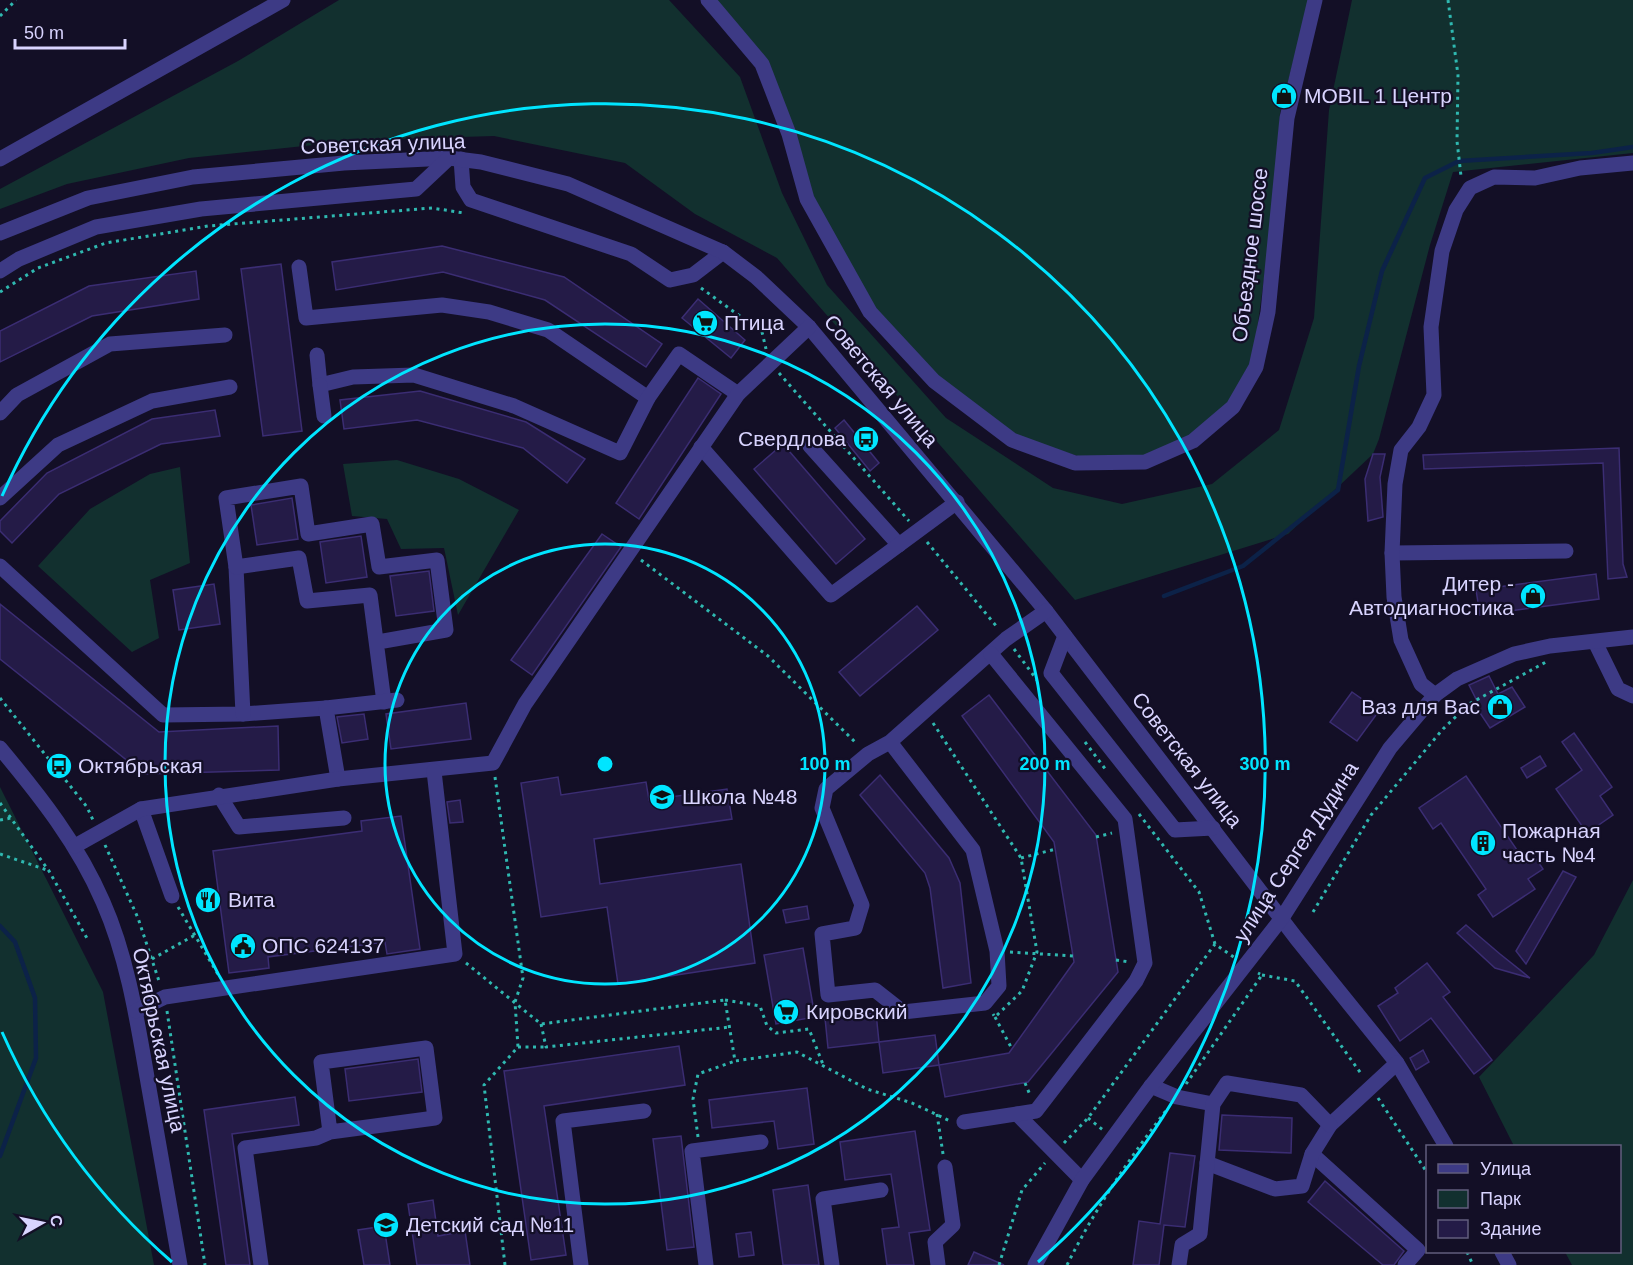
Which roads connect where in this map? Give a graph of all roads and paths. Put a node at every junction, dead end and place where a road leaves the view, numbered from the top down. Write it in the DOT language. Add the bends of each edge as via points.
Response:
graph roads {
  1 [pos="16,0"];
  2 [pos="284,0"];
  3 [pos="708,0"];
  4 [pos="1315,0"];
  5 [pos="1448,0"];
  6 [pos="0,16"];
  7 [pos="455,158"];
  8 [pos="0,159"];
  9 [pos="1633,163"];
  10 [pos="1461,180"];
  11 [pos="467,214"];
  12 [pos="0,233"];
  13 [pos="723,252"];
  14 [pos="299,267"];
  15 [pos="0,271"];
  16 [pos="695,288"];
  17 [pos="0,292"];
  18 [pos="809,327"];
  19 [pos="225,335"];
  20 [pos="317,355"];
  21 [pos="770,363"];
  22 [pos="320,385"];
  23 [pos="230,387"];
  24 [pos="738,394"];
  25 [pos="648,398"];
  26 [pos="0,413"];
  27 [pos="324,417"];
  28 [pos="810,446"];
  29 [pos="701,447"];
  30 [pos="0,498"];
  31 [pos="957,502"];
  32 [pos="918,532"];
  33 [pos="899,545"];
  34 [pos="630,551"];
  35 [pos="1566,552"];
  36 [pos="1392,553"];
  37 [pos="236,567"];
  38 [pos="3,574"];
  39 [pos="1046,611"];
  40 [pos="1065,636"];
  41 [pos="1633,637"];
  42 [pos="1006,639"];
  43 [pos="378,642"];
  44 [pos="1595,642"];
  45 [pos="991,654"];
  46 [pos="1555,658"];
  47 [pos="1042,686"];
  48 [pos="1435,695"];
  49 [pos="1633,696"];
  50 [pos="0,698"];
  51 [pos="326,708"];
  52 [pos="924,709"];
  53 [pos="243,714"];
  54 [pos="890,742"];
  55 [pos="1085,742"];
  56 [pos="0,748"];
  57 [pos="868,754"];
  58 [pos="493,763"];
  59 [pos="1106,770"];
  60 [pos="434,771"];
  61 [pos="338,779"];
  62 [pos="219,795"];
  63 [pos="0,802"];
  64 [pos="141,808"];
  65 [pos="1135,808"];
  66 [pos="11,818"];
  67 [pos="344,818"];
  68 [pos="0,820"];
  69 [pos="1213,828"];
  70 [pos="99,832"];
  71 [pos="75,846"];
  72 [pos="1056,849"];
  73 [pos="0,854"];
  74 [pos="1021,858"];
  75 [pos="49,871"];
  76 [pos="172,896"];
  77 [pos="1313,912"];
  78 [pos="1282,918"];
  79 [pos="195,935"];
  80 [pos="88,940"];
  81 [pos="1215,944"];
  82 [pos="997,951"];
  83 [pos="1036,952"];
  84 [pos="456,954"];
  85 [pos="1073,956"];
  86 [pos="152,959"];
  87 [pos="1246,966"];
  88 [pos="1262,975"];
  89 [pos="226,988"];
  90 [pos="165,997"];
  91 [pos="725,1000"];
  92 [pos="514,1002"];
  93 [pos="985,1003"];
  94 [pos="136,1011"];
  95 [pos="995,1017"];
  96 [pos="541,1024"];
  97 [pos="730,1027"];
  98 [pos="518,1047"];
  99 [pos="546,1047"];
  100 [pos="1012,1049"];
  101 [pos="735,1060"];
  102 [pos="1397,1063"];
  103 [pos="825,1069"];
  104 [pos="1151,1086"];
  105 [pos="1371,1087"];
  106 [pos="1177,1097"];
  107 [pos="1213,1104"];
  108 [pos="644,1111"];
  109 [pos="937,1114"];
  110 [pos="1017,1114"];
  111 [pos="964,1122"];
  112 [pos="1330,1125"];
  113 [pos="330,1132"];
  114 [pos="761,1142"];
  115 [pos="1445,1145"];
  116 [pos="699,1150"];
  117 [pos="1053,1153"];
  118 [pos="1312,1154"];
  119 [pos="1207,1163"];
  120 [pos="945,1167"];
  121 [pos="1426,1171"];
  122 [pos="1082,1180"];
  123 [pos="881,1190"];
  124 [pos="180,1265"];
  125 [pos="205,1265"];
  126 [pos="261,1265"];
  127 [pos="505,1265"];
  128 [pos="581,1265"];
  129 [pos="706,1265"];
  130 [pos="832,1265"];
  131 [pos="938,1265"];
  132 [pos="999,1265"];
  133 [pos="1035,1265"];
  134 [pos="1067,1265"];
  135 [pos="1179,1265"];
  136 [pos="1405,1265"];
  1 -- 6 [label="path"];
  2 -- 8 [label="street"];
  3 -- 4 [label="street, Объездное шоссе" via="762,64 789,134 807,199 870,312 934,381 1011,440 1075,463 1145,462 1193,441 1233,407 1256,367 1268,312 1287,117"];
  5 -- 10 [label="path" via="1458,75"];
  7 -- 12 [label="street, Советская улица" via="344,163 193,177 88,198"];
  7 -- 13 [label="street, Советская улица" via="568,184"];
  7 -- 13 [label="street" via="471,200 631,254 670,280 693,275"];
  7 -- 15 [label="street" via="416,189 201,209 96,227"];
  9 -- 36 [label="street" via="1580,168 1535,178 1494,177 1470,188 1456,210 1442,251 1431,327 1434,395 1419,428 1401,450 1395,484"];
  11 -- 17 [label="path" via="432,208 185,230 106,243 38,268"];
  13 -- 18 [label="street, Советская улица"];
  14 -- 25 [label="street" via="306,318 442,305 489,312 549,330"];
  16 -- 21 [label="path" via="704,288 762,333"];
  18 -- 21 [label="street"];
  18 -- 31 [label="street, Советская улица"];
  19 -- 26 [label="street" via="110,344 17,395"];
  20 -- 22 [label="street"];
  21 -- 24 [label="street"];
  21 -- 32 [label="path"];
  22 -- 25 [label="street" via="353,377 414,375 514,406 620,453"];
  22 -- 27 [label="street"];
  23 -- 30 [label="street" via="152,401 58,445"];
  24 -- 25 [label="street" via="679,354"];
  24 -- 29 [label="street"];
  28 -- 33 [label="street"];
  29 -- 33 [label="street" via="831,595"];
  29 -- 34 [label="street"];
  31 -- 32 [label="street"];
  31 -- 39 [label="street, Советская улица"];
  32 -- 33 [label="street"];
  32 -- 42 [label="path"];
  34 -- 57 [label="path" via="768,656"];
  34 -- 58 [label="street" via="525,704"];
  35 -- 36 [label="street"];
  36 -- 48 [label="street" via="1401,640 1421,684"];
  37 -- 43 [label="street" via="299,558 307,601 370,595"];
  37 -- 43 [label="street" via="225,498 301,486 308,534 372,524 379,567 437,560 446,630"];
  37 -- 53 [label="street"];
  38 -- 53 [label="street" via="163,715"];
  39 -- 40 [label="street, Советская улица"];
  39 -- 42 [label="street"];
  40 -- 69 [label="street, Советская улица"];
  40 -- 69 [label="street" via="1051,673 1175,830"];
  41 -- 44 [label="street, улица Сергея Дудина"];
  42 -- 45 [label="street"];
  42 -- 47 [label="path"];
  43 -- 51 [label="street" via="391,701"];
  44 -- 48 [label="street, улица Сергея Дудина" via="1514,654 1457,679"];
  44 -- 49 [label="street" via="1618,689"];
  45 -- 52 [label="street"];
  45 -- 110 [label="street" via="1125,819 1145,963 1136,981 1036,1111"];
  46 -- 77 [label="path" via="1469,704 1443,729 1371,815"];
  48 -- 78 [label="street, улица Сергея Дудина" via="1389,748"];
  50 -- 70 [label="path" via="87,807"];
  51 -- 53 [label="street"];
  51 -- 61 [label="street"];
  52 -- 54 [label="street"];
  52 -- 74 [label="path"];
  54 -- 57 [label="street"];
  54 -- 82 [label="street" via="973,850"];
  55 -- 59 [label="path"];
  56 -- 71 [label="street, Октябрьская улица"];
  57 -- 93 [label="street" via="826,789 822,808 862,905 855,928 822,934 828,995 875,990 903,1012"];
  58 -- 60 [label="street"];
  58 -- 92 [label="path" via="523,978"];
  60 -- 61 [label="street"];
  60 -- 84 [label="street"];
  61 -- 62 [label="street"];
  62 -- 64 [label="street"];
  62 -- 67 [label="street" via="239,827"];
  63 -- 66 [label="path"];
  64 -- 70 [label="street"];
  64 -- 76 [label="street"];
  65 -- 81 [label="path" via="1199,892"];
  66 -- 68 [label="path"];
  66 -- 75 [label="path"];
  69 -- 78 [label="street, Советская улица"];
  70 -- 71 [label="street"];
  70 -- 86 [label="path"];
  71 -- 94 [label="street, Октябрьская улица" via="103,902"];
  72 -- 74 [label="path"];
  73 -- 75 [label="path"];
  74 -- 83 [label="path"];
  75 -- 80 [label="path"];
  76 -- 79 [label="path"];
  78 -- 87 [label="street, улица Сергея Дудина"];
  78 -- 102 [label="street, Советская улица"];
  79 -- 86 [label="path"];
  79 -- 89 [label="path"];
  81 -- 87 [label="path"];
  81 -- 117 [label="path" via="1088,1118"];
  82 -- 83 [label="path"];
  82 -- 93 [label="street" via="999,986"];
  83 -- 85 [label="path"];
  83 -- 95 [label="path" via="1022,991"];
  84 -- 89 [label="street"];
  84 -- 92 [label="path"];
  86 -- 90 [label="path"];
  87 -- 88 [label="path"];
  87 -- 104 [label="street, улица Сергея Дудина"];
  88 -- 105 [label="path" via="1295,981"];
  88 -- 106 [label="path"];
  89 -- 90 [label="street"];
  90 -- 94 [label="street"];
  90 -- 125 [label="path"];
  91 -- 96 [label="path"];
  91 -- 97 [label="path"];
  91 -- 103 [label="path" via="760,1006 767,1026 776,1033 809,1029"];
  92 -- 96 [label="path"];
  92 -- 98 [label="path"];
  93 -- 95 [label="path"];
  94 -- 124 [label="street, Октябрьская улица"];
  95 -- 100 [label="path"];
  96 -- 99 [label="path"];
  97 -- 99 [label="path"];
  97 -- 101 [label="path"];
  98 -- 99 [label="path"];
  98 -- 127 [label="path" via="484,1085"];
  101 -- 103 [label="path" via="797,1052"];
  101 -- 116 [label="path" via="698,1074 693,1099"];
  102 -- 105 [label="street"];
  102 -- 115 [label="street, Советская улица"];
  103 -- 109 [label="path"];
  104 -- 106 [label="street"];
  104 -- 122 [label="street, улица Сергея Дудина"];
  105 -- 112 [label="street"];
  105 -- 121 [label="path"];
  106 -- 107 [label="street"];
  106 -- 134 [label="path" via="1135,1151"];
  107 -- 112 [label="street" via="1227,1083 1301,1095"];
  107 -- 119 [label="street"];
  108 -- 128 [label="street" via="563,1121"];
  109 -- 111 [label="path" via="956,1123"];
  109 -- 120 [label="path"];
  110 -- 111 [label="street"];
  110 -- 117 [label="street"];
  112 -- 118 [label="street"];
  113 -- 113 [label="street" via="435,1118 426,1048 321,1062"];
  113 -- 126 [label="street" via="316,1138 245,1148"];
  114 -- 116 [label="street"];
  116 -- 129 [label="street" via="692,1151"];
  117 -- 122 [label="street"];
  117 -- 132 [label="path" via="1022,1190"];
  118 -- 119 [label="street" via="1302,1186 1275,1189"];
  118 -- 136 [label="street" via="1418,1250"];
  119 -- 135 [label="street" via="1200,1234 1182,1245"];
  120 -- 131 [label="street" via="953,1225 935,1242"];
  122 -- 133 [label="street, улица Сергея Дудина"];
  123 -- 130 [label="street" via="823,1199"];
}
